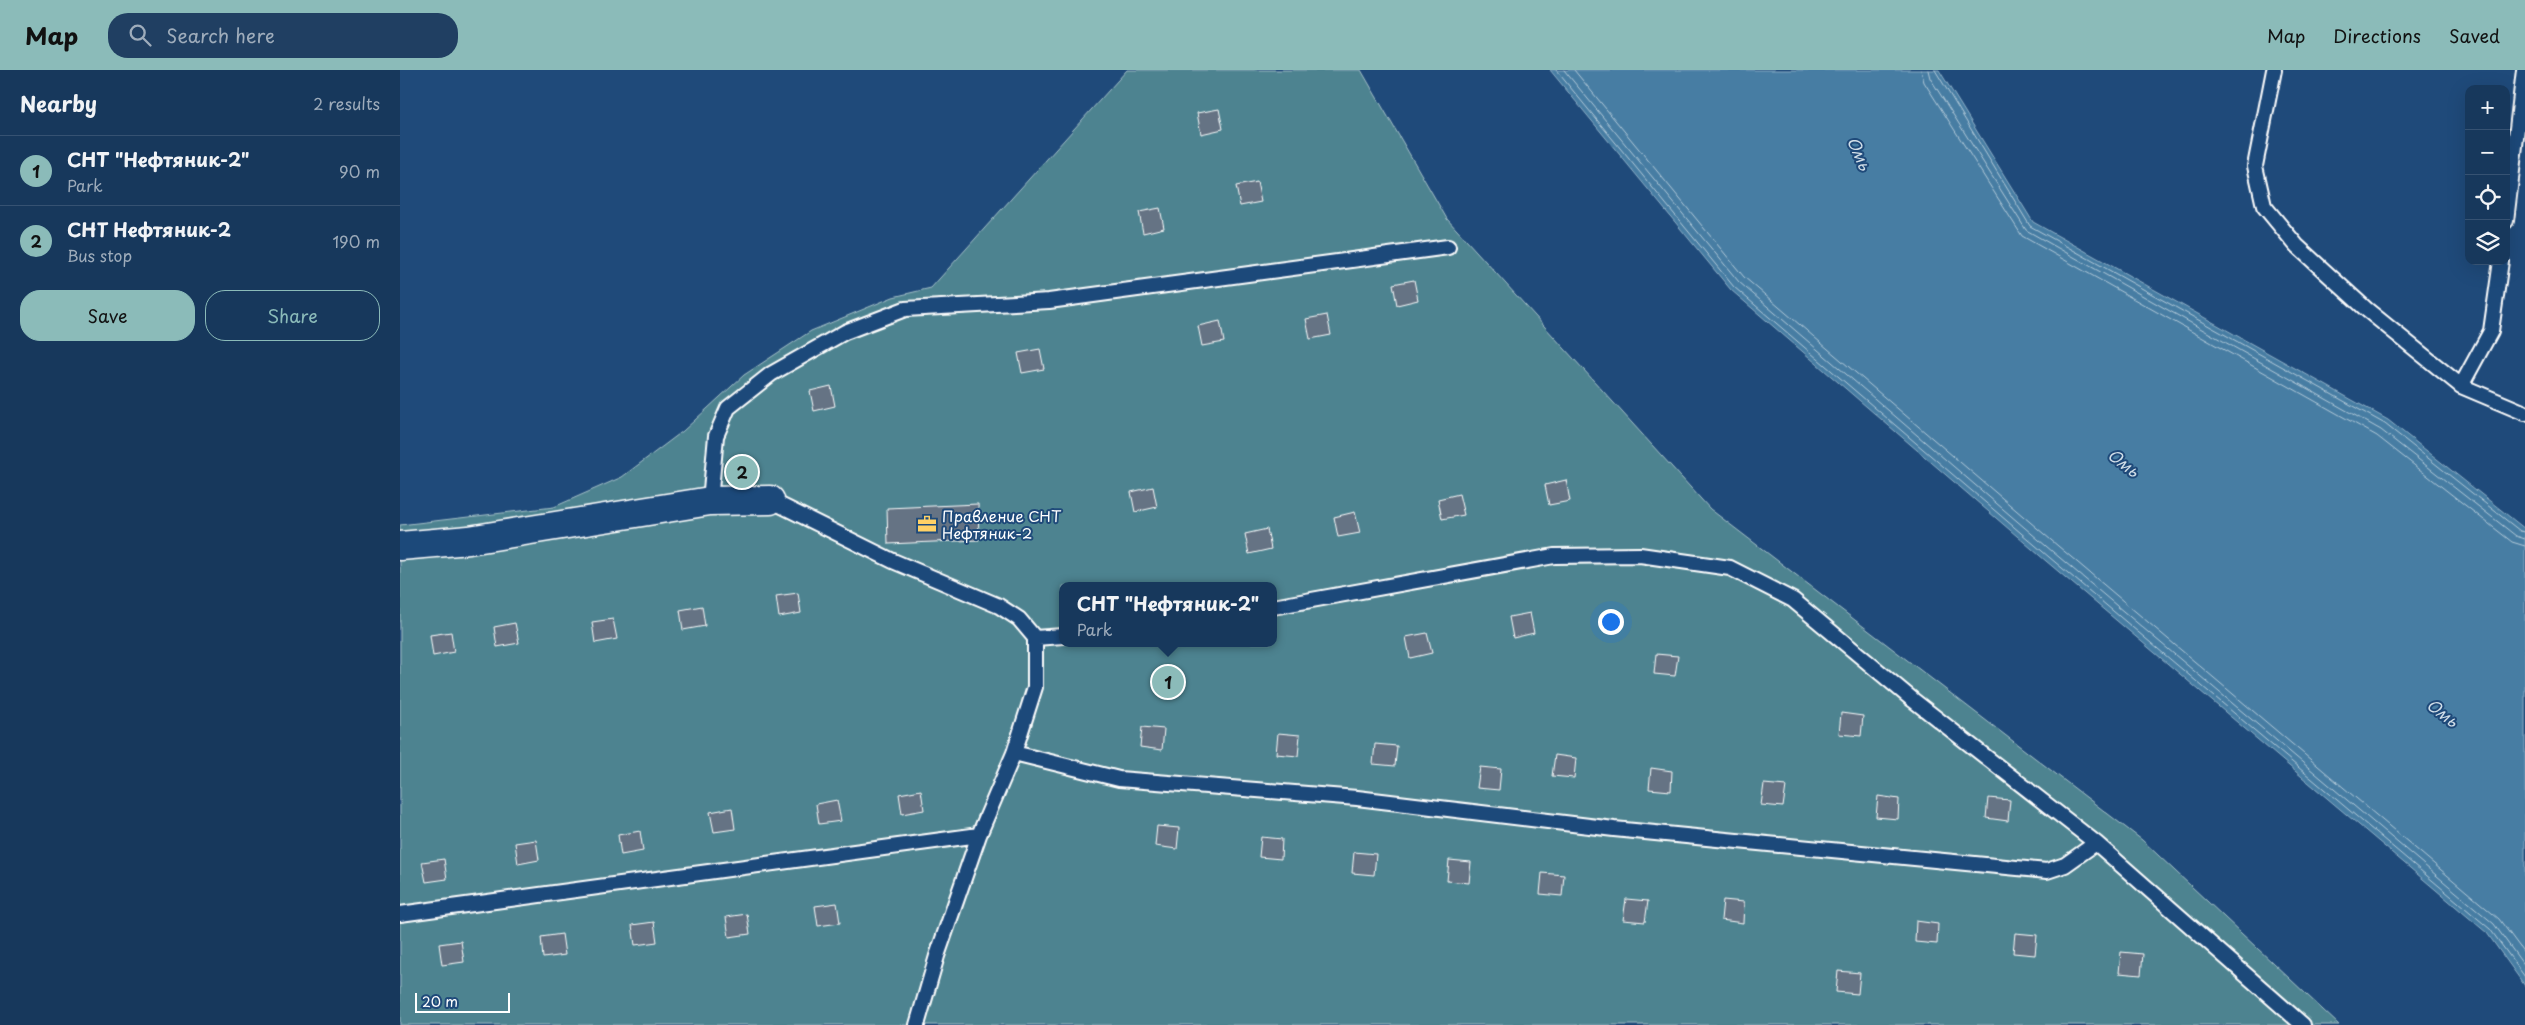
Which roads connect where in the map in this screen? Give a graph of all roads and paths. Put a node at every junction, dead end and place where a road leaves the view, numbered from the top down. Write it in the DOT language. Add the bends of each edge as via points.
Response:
graph roads {
  1 [pos="2274,70"];
  2 [pos="2524,70"];
  3 [pos="2506,220"];
  4 [pos="1448,247"];
  5 [pos="2501,265"];
  6 [pos="2461,386"];
  7 [pos="2525,413"];
  8 [pos="770,500"];
  9 [pos="710,502"];
  10 [pos="400,546"];
  11 [pos="1277,606"];
  12 [pos="1059,636"];
  13 [pos="1035,638"];
  14 [pos="1014,753"];
  15 [pos="979,835"];
  16 [pos="2096,843"];
  17 [pos="400,914"];
  18 [pos="917,1025"];
  19 [pos="2303,1025"];
  1 -- 6 [label="lane" via="2255,166 2264,206 2298,246 2366,309"];
  2 -- 3 [label="lane"];
  4 -- 9 [label="lane" via="1049,301 905,309 828,341 771,374 728,408 716,436"];
  5 -- 6 [label="lane" via="2491,331"];
  6 -- 7 [label="lane"];
  8 -- 9 [label="street"];
  8 -- 13 [label="lane" via="893,561 999,606 1019,619"];
  9 -- 10 [label="street" via="469,540"];
  11 -- 16 [label="lane" via="1554,556 1640,555 1730,568 1793,600 1913,700"];
  12 -- 13 [label="lane"];
  13 -- 14 [label="lane" via="1035,687"];
  14 -- 15 [label="lane"];
  14 -- 16 [label="lane" via="1119,778 1357,798 1614,829 2047,871 2065,865"];
  15 -- 17 [label="lane"];
  15 -- 18 [label="lane"];
  16 -- 19 [label="lane"];
}
